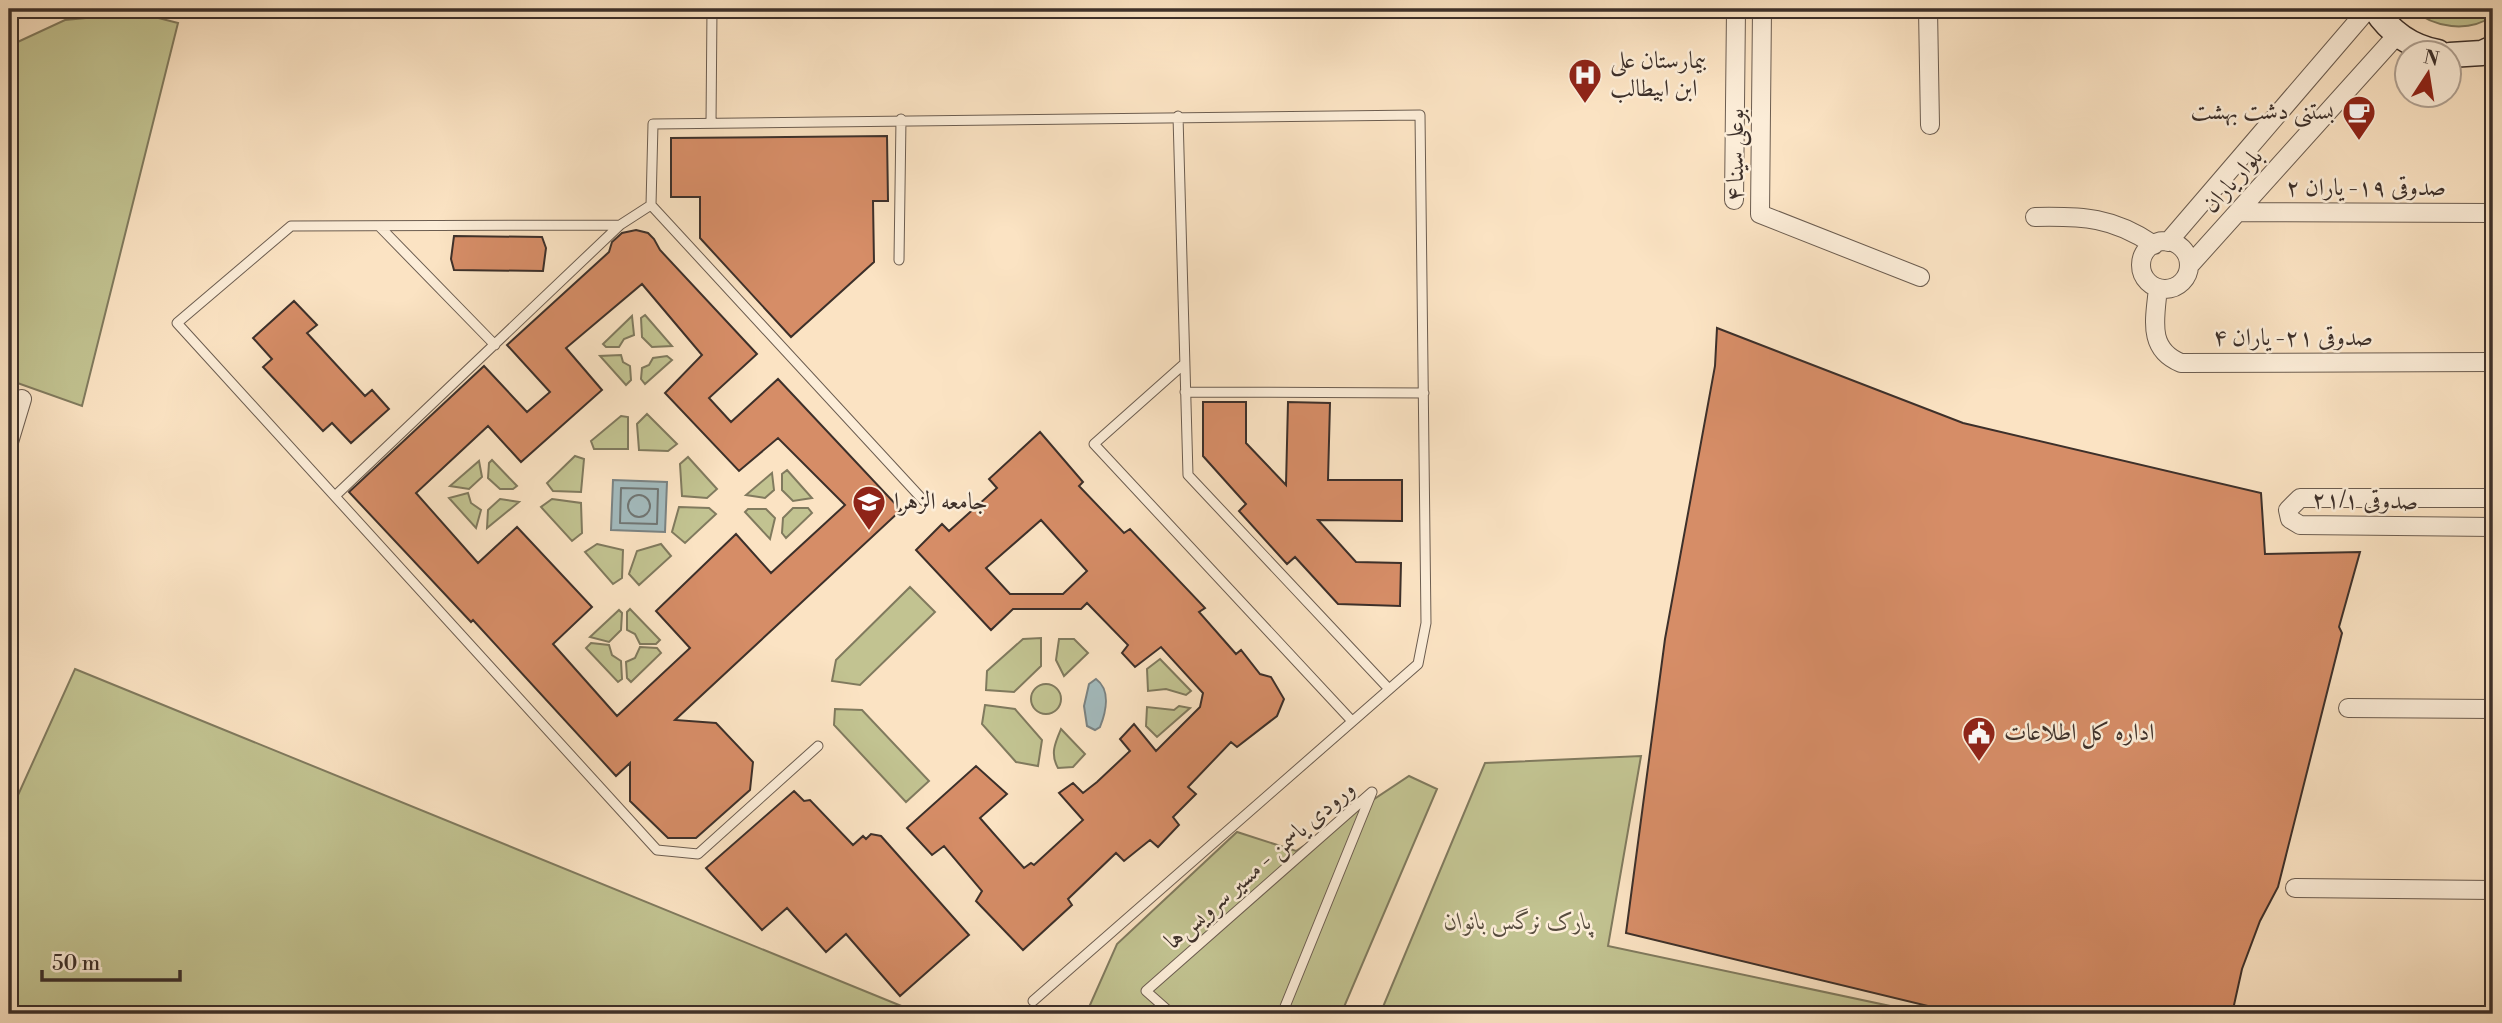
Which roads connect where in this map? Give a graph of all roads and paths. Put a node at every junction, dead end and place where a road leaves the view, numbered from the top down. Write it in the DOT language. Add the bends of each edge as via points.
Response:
graph roads {
  1 [pos="712,9"];
  2 [pos="1736,9"];
  3 [pos="1762,9"];
  4 [pos="1928,9"];
  5 [pos="2368,9"];
  6 [pos="2375,9"];
  7 [pos="2397,35"];
  8 [pos="2403,38"];
  9 [pos="2493,47"];
  10 [pos="2464,54"];
  11 [pos="1735,107"];
  12 [pos="1760,108"];
  13 [pos="1178,116"];
  14 [pos="901,119"];
  15 [pos="711,123"];
  16 [pos="1930,125"];
  17 [pos="1734,200"];
  18 [pos="651,205"];
  19 [pos="2239,212"];
  20 [pos="2493,213"];
  21 [pos="2035,217"];
  22 [pos="620,225"];
  23 [pos="379,226"];
  24 [pos="2161,243"];
  25 [pos="899,260"];
  26 [pos="2189,266"];
  27 [pos="1920,277"];
  28 [pos="2158,288"];
  29 [pos="495,345"];
  30 [pos="2493,362"];
  31 [pos="1184,364"];
  32 [pos="1185,392"];
  33 [pos="1424,393"];
  34 [pos="22,399"];
  35 [pos="9,442"];
  36 [pos="335,496"];
  37 [pos="2493,498"];
  38 [pos="924,501"];
  39 [pos="2493,527"];
  40 [pos="1389,689"];
  41 [pos="2348,708"];
  42 [pos="2493,709"];
  43 [pos="1352,721"];
  44 [pos="818,746"];
  45 [pos="2295,888"];
  46 [pos="2493,890"];
  47 [pos="1032,1001"];
  48 [pos="1172,1014"];
  49 [pos="1282,1014"];
  1 -- 15 [label="lane"];
  2 -- 11 [label="street, بوعلی سینا ۴"];
  3 -- 12 [label="street, بوعلی سینا ۴"];
  4 -- 16 [label="street"];
  5 -- 24 [label="street, بلوار یاران"];
  6 -- 7 [label="main road"];
  7 -- 8 [label="main road"];
  7 -- 19 [label="street, بلوار یاران"];
  9 -- 10 [label="main road"];
  11 -- 12 [label="street"];
  11 -- 17 [label="street, بوعلی سینا ۴"];
  12 -- 27 [label="street, بوعلی سینا ۴" via="1760,214"];
  13 -- 14 [label="lane"];
  13 -- 31 [label="lane"];
  13 -- 33 [label="lane" via="1420,115"];
  14 -- 15 [label="lane"];
  14 -- 25 [label="lane"];
  15 -- 18 [label="lane" via="653,124"];
  18 -- 22 [label="lane"];
  18 -- 38 [label="lane"];
  19 -- 20 [label="street, صدوقی ۱۹- یاران ۲"];
  19 -- 26 [label="street, بلوار یاران"];
  21 -- 24 [label="street" via="2085,216"];
  22 -- 23 [label="lane"];
  22 -- 29 [label="lane"];
  23 -- 29 [label="lane"];
  23 -- 36 [label="lane" via="290,226 177,323"];
  24 -- 26 [label="street" via="2183,250"];
  24 -- 28 [label="street" via="2144,255 2142,268 2147,281"];
  26 -- 28 [label="street" via="2179,285"];
  28 -- 30 [label="street, صدوقی ۲۱- یاران ۴" via="2158,348 2181,363"];
  29 -- 36 [label="lane"];
  31 -- 32 [label="lane"];
  31 -- 43 [label="lane" via="1094,444"];
  32 -- 33 [label="lane"];
  32 -- 40 [label="lane" via="1188,475"];
  33 -- 40 [label="lane" via="1426,623 1418,664"];
  34 -- 35 [label="street"];
  36 -- 44 [label="lane" via="657,850 698,854"];
  37 -- 39 [label="street, صدوقی ۲۱/۱" via="2300,498 2288,510 2290,519 2300,525"];
  40 -- 43 [label="lane"];
  41 -- 42 [label="street"];
  43 -- 47 [label="lane"];
  45 -- 46 [label="street"];
  48 -- 49 [label="lane, ورودی یاسمن - مسیر سرویس‌ها" via="1146,991 1372,792"];
}
